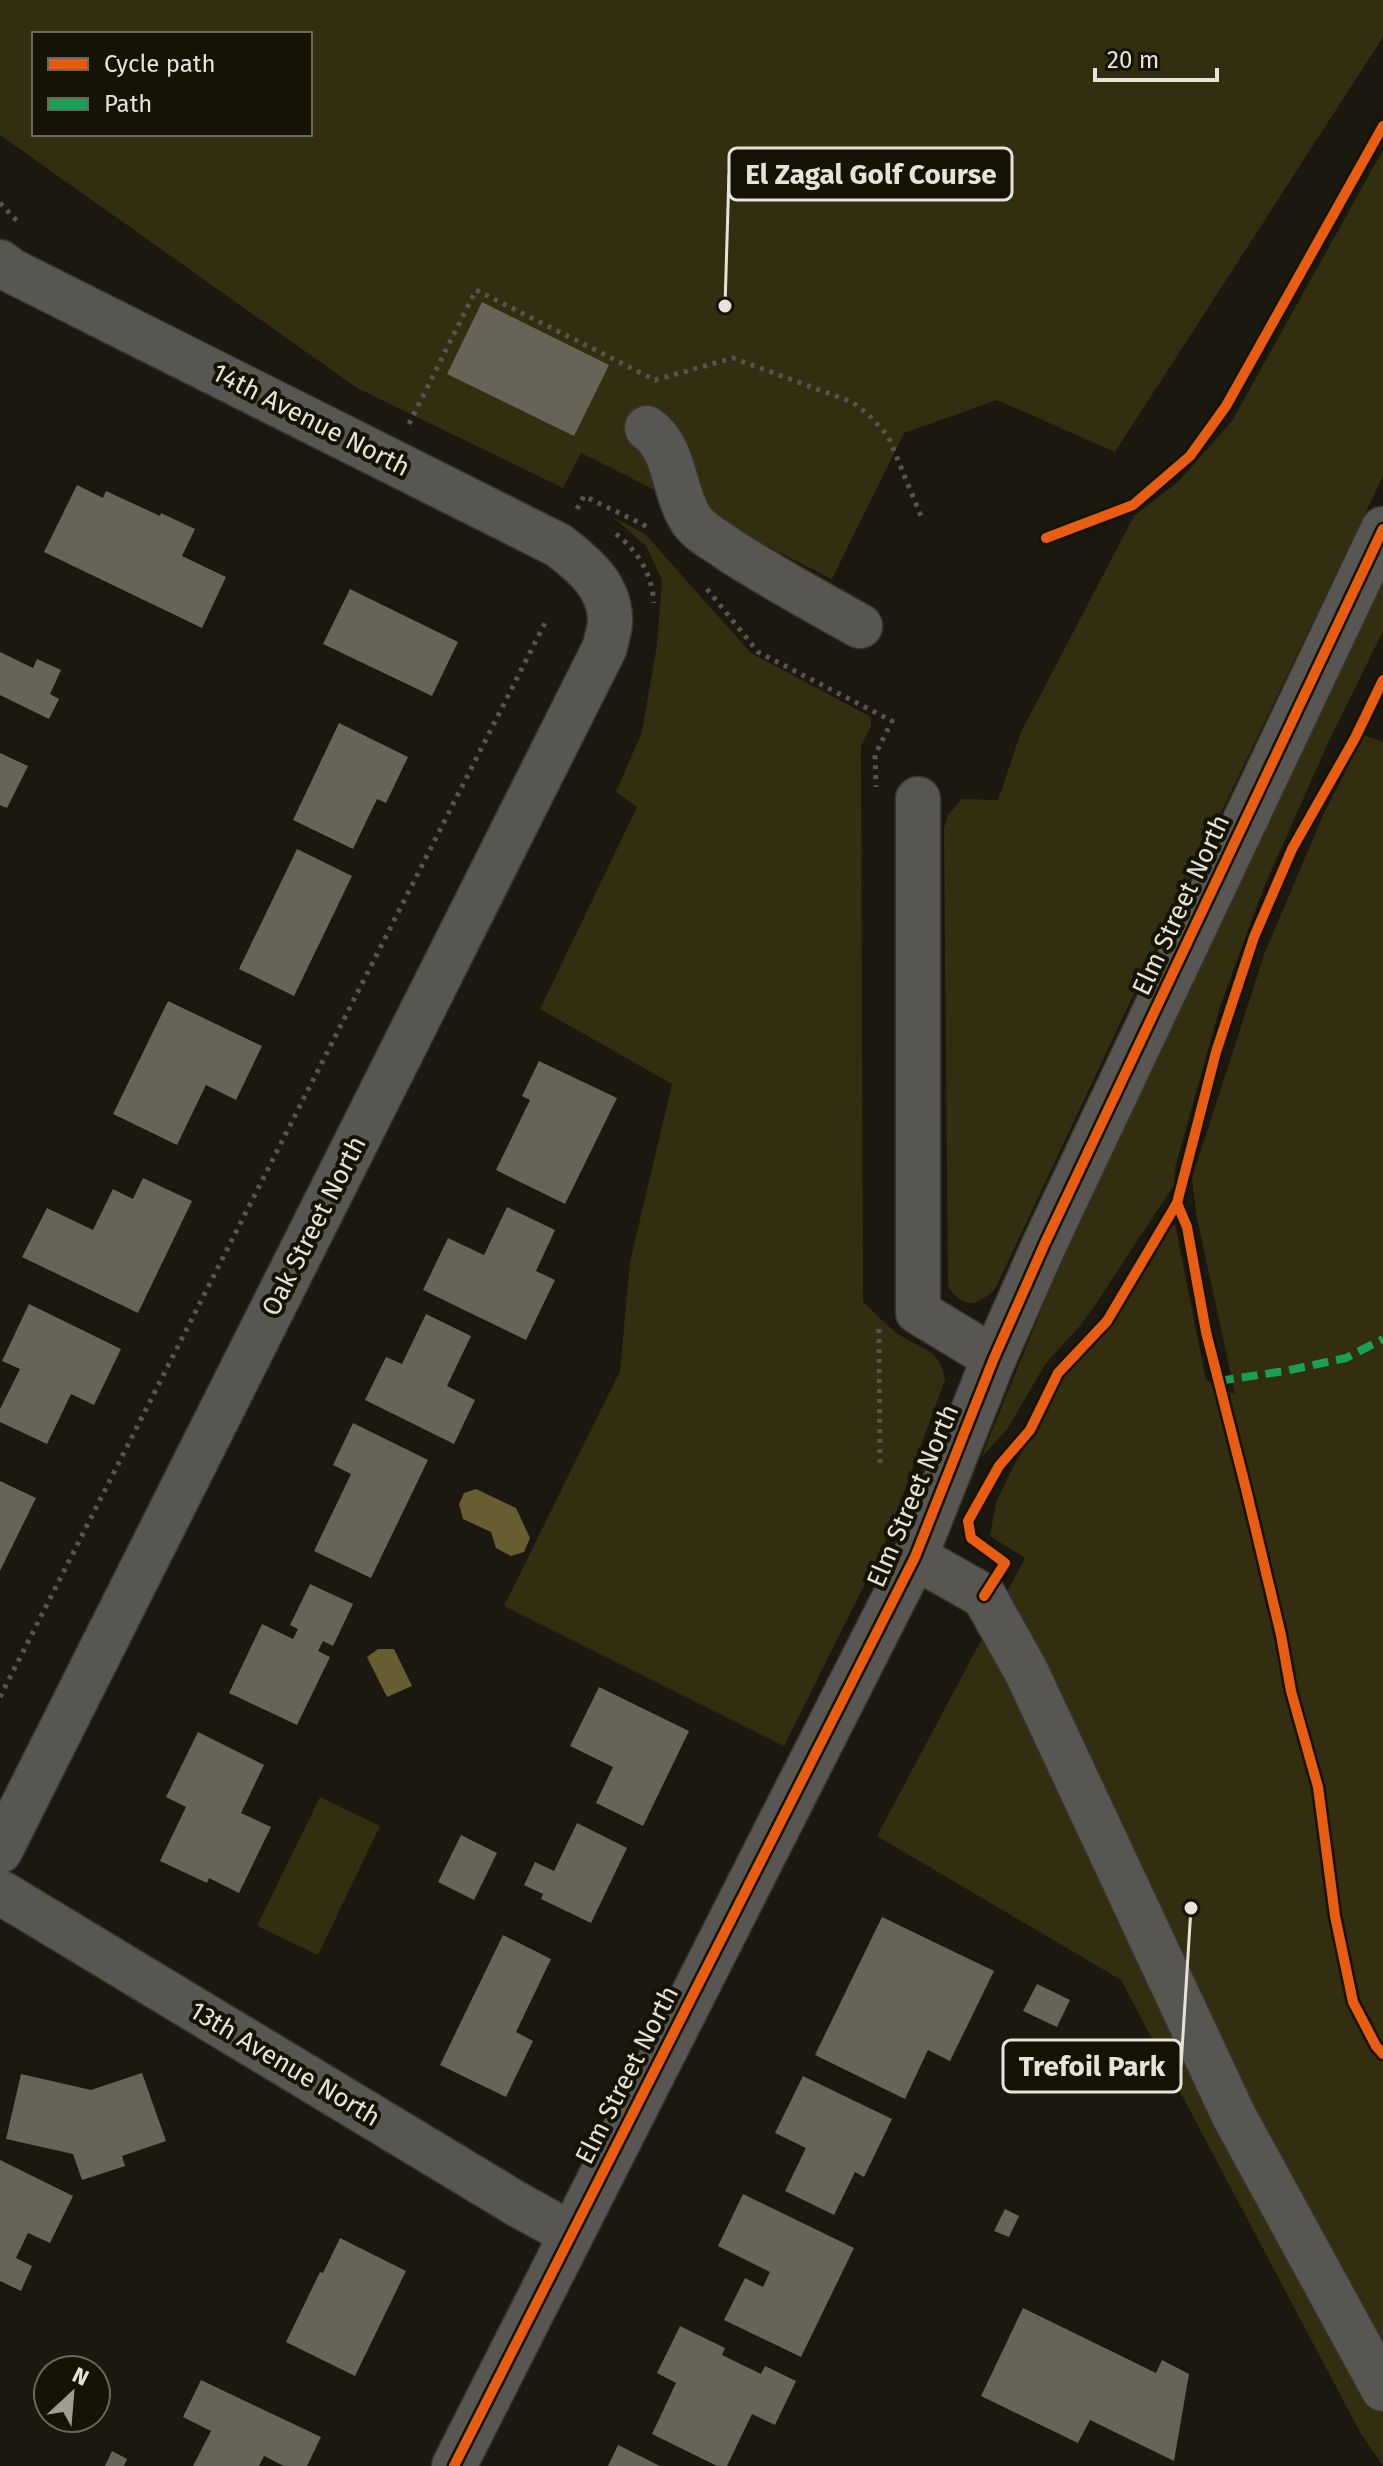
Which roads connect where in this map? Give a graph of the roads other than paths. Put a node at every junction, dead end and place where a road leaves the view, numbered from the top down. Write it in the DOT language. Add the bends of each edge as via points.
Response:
graph roads {
  1 [pos="4,275"];
  2 [pos="647,428"];
  3 [pos="1383,529"];
  4 [pos="606,597"];
  5 [pos="860,626"];
  6 [pos="918,799"];
  7 [pos="994,1358"];
  8 [pos="915,1557"];
  9 [pos="0,1851"];
  10 [pos="0,1892"];
  11 [pos="571,2234"];
  12 [pos="1383,2389"];
  13 [pos="454,2466"];
  1 -- 4 [label="street, 14th Avenue North" via="558,545 588,567"];
  2 -- 5 [label="street" via="658,436 669,458 693,522 762,571"];
  3 -- 7 [label="street, Elm Street North"];
  4 -- 9 [label="street, Oak Street North" via="610,621 605,647"];
  6 -- 7 [label="street" via="918,1312"];
  7 -- 8 [label="street, Elm Street North"];
  8 -- 11 [label="street, Elm Street North"];
  8 -- 12 [label="street" via="984,1596 1026,1671 1234,2116"];
  10 -- 11 [label="street, 13th Avenue North"];
  11 -- 13 [label="street, Elm Street North"];
}
